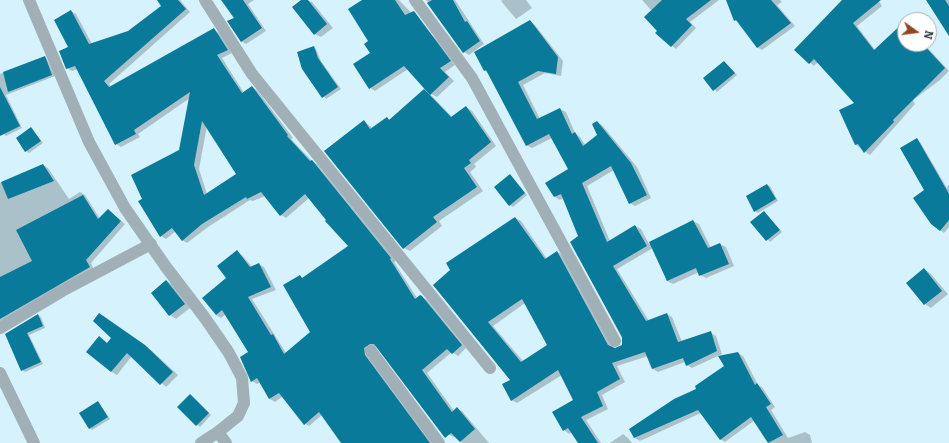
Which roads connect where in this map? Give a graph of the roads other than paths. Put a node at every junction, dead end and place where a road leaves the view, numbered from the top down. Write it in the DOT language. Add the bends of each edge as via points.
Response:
graph roads {
  1 [pos="29,0"];
  2 [pos="205,0"];
  3 [pos="415,0"];
  4 [pos="151,244"];
  5 [pos="0,328"];
  6 [pos="615,341"];
  7 [pos="371,351"];
  8 [pos="490,368"];
  9 [pos="0,373"];
  10 [pos="218,432"];
  11 [pos="34,443"];
  12 [pos="201,443"];
  13 [pos="226,443"];
  14 [pos="439,443"];
  1 -- 4 [label="street" via="89,142 125,208"];
  2 -- 8 [label="street" via="252,74"];
  3 -- 6 [label="street" via="472,78"];
  4 -- 5 [label="street" via="62,291"];
  4 -- 10 [label="street" via="229,353 242,378 244,403 238,416"];
  7 -- 14 [label="street"];
  9 -- 11 [label="street"];
  10 -- 12 [label="street"];
  10 -- 13 [label="street"];
}
